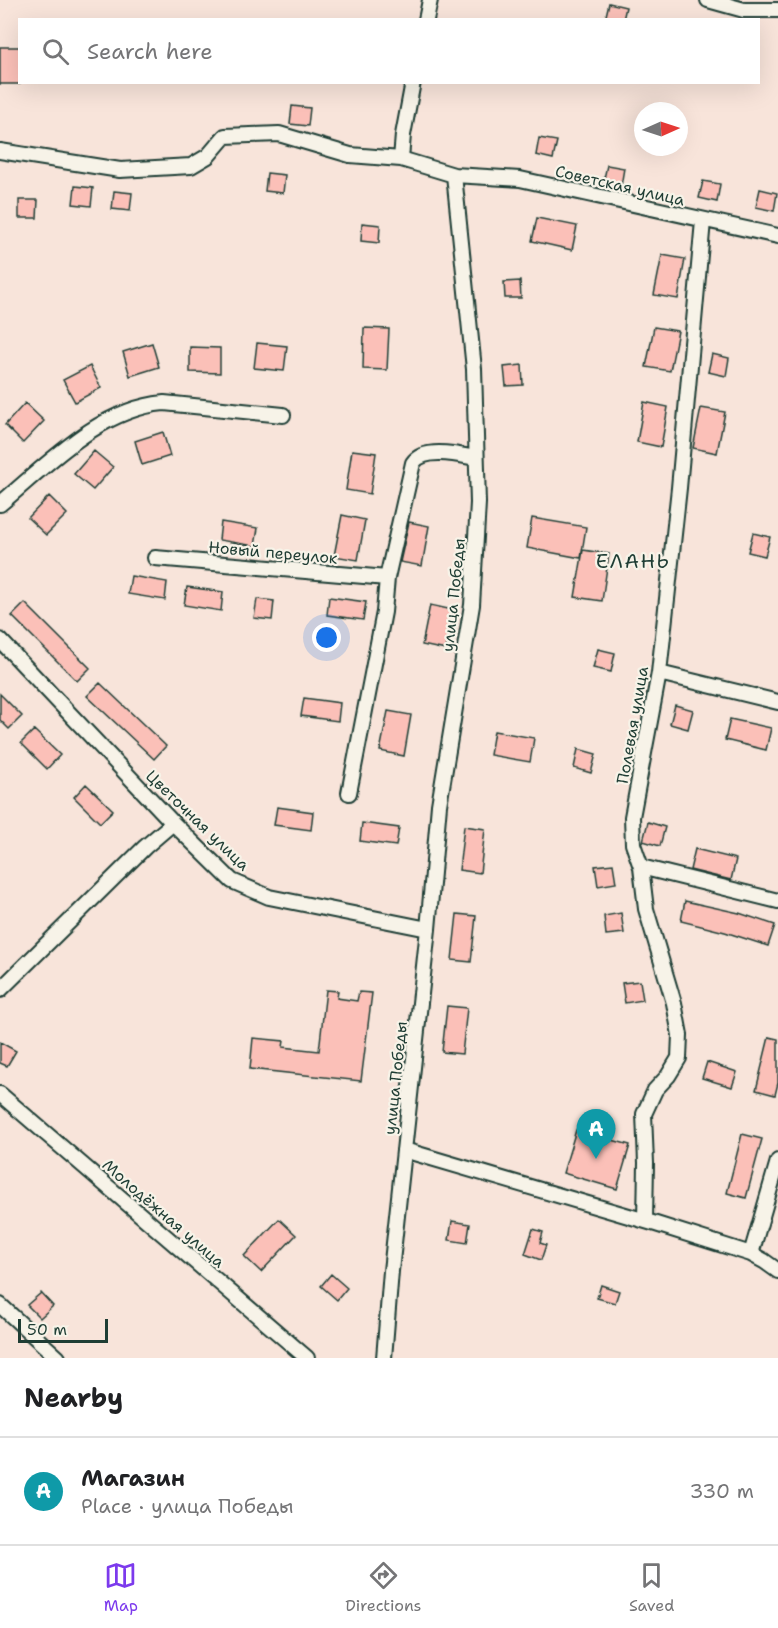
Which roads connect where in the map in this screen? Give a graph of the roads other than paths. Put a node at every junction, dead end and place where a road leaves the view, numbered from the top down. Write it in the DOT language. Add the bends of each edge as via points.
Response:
graph roads {
  1 [pos="430,0"];
  2 [pos="708,0"];
  3 [pos="778,10"];
  4 [pos="426,18"];
  5 [pos="413,84"];
  6 [pos="0,151"];
  7 [pos="401,159"];
  8 [pos="454,175"];
  9 [pos="703,221"];
  10 [pos="778,236"];
  11 [pos="283,415"];
  12 [pos="477,458"];
  13 [pos="0,504"];
  14 [pos="155,558"];
  15 [pos="387,578"];
  16 [pos="0,640"];
  17 [pos="659,672"];
  18 [pos="778,702"];
  19 [pos="349,793"];
  20 [pos="173,823"];
  21 [pos="641,867"];
  22 [pos="778,901"];
  23 [pos="428,929"];
  24 [pos="0,990"];
  25 [pos="0,1094"];
  26 [pos="404,1150"];
  27 [pos="778,1161"];
  28 [pos="645,1221"];
  29 [pos="751,1254"];
  30 [pos="778,1271"];
  31 [pos="0,1305"];
  32 [pos="58,1358"];
  33 [pos="307,1358"];
  34 [pos="384,1358"];
  1 -- 4 [label="street"];
  2 -- 3 [label="street" via="744,10"];
  5 -- 7 [label="street"];
  6 -- 7 [label="street" via="120,170 191,166 208,156 225,136 279,134 350,155"];
  7 -- 8 [label="street"];
  8 -- 9 [label="street, Советская улица" via="520,178"];
  8 -- 12 [label="street, улица Победы" via="474,369"];
  9 -- 10 [label="street, Советская улица"];
  9 -- 17 [label="street, Полевая улица"];
  11 -- 13 [label="street" via="164,404 125,411 89,431"];
  12 -- 15 [label="street" via="445,453 416,458"];
  12 -- 23 [label="street, улица Победы" via="472,605 439,805"];
  14 -- 15 [label="street, Новый переулок"];
  15 -- 19 [label="street"];
  16 -- 20 [label="street, Цветочная улица"];
  17 -- 18 [label="street"];
  17 -- 21 [label="street, Полевая улица" via="632,817 633,844"];
  20 -- 23 [label="street, Цветочная улица" via="232,881 269,897"];
  20 -- 24 [label="street"];
  21 -- 22 [label="street"];
  21 -- 28 [label="street, Полевая улица" via="646,909 680,1035 679,1058 655,1090 644,1114"];
  23 -- 26 [label="street, улица Победы"];
  25 -- 33 [label="street, Молодёжная улица"];
  26 -- 28 [label="street, улица Победы"];
  26 -- 34 [label="street, улица Победы"];
  27 -- 29 [label="street"];
  28 -- 29 [label="street, улица Победы"];
  29 -- 30 [label="street, улица Победы"];
  31 -- 32 [label="street"];
}
